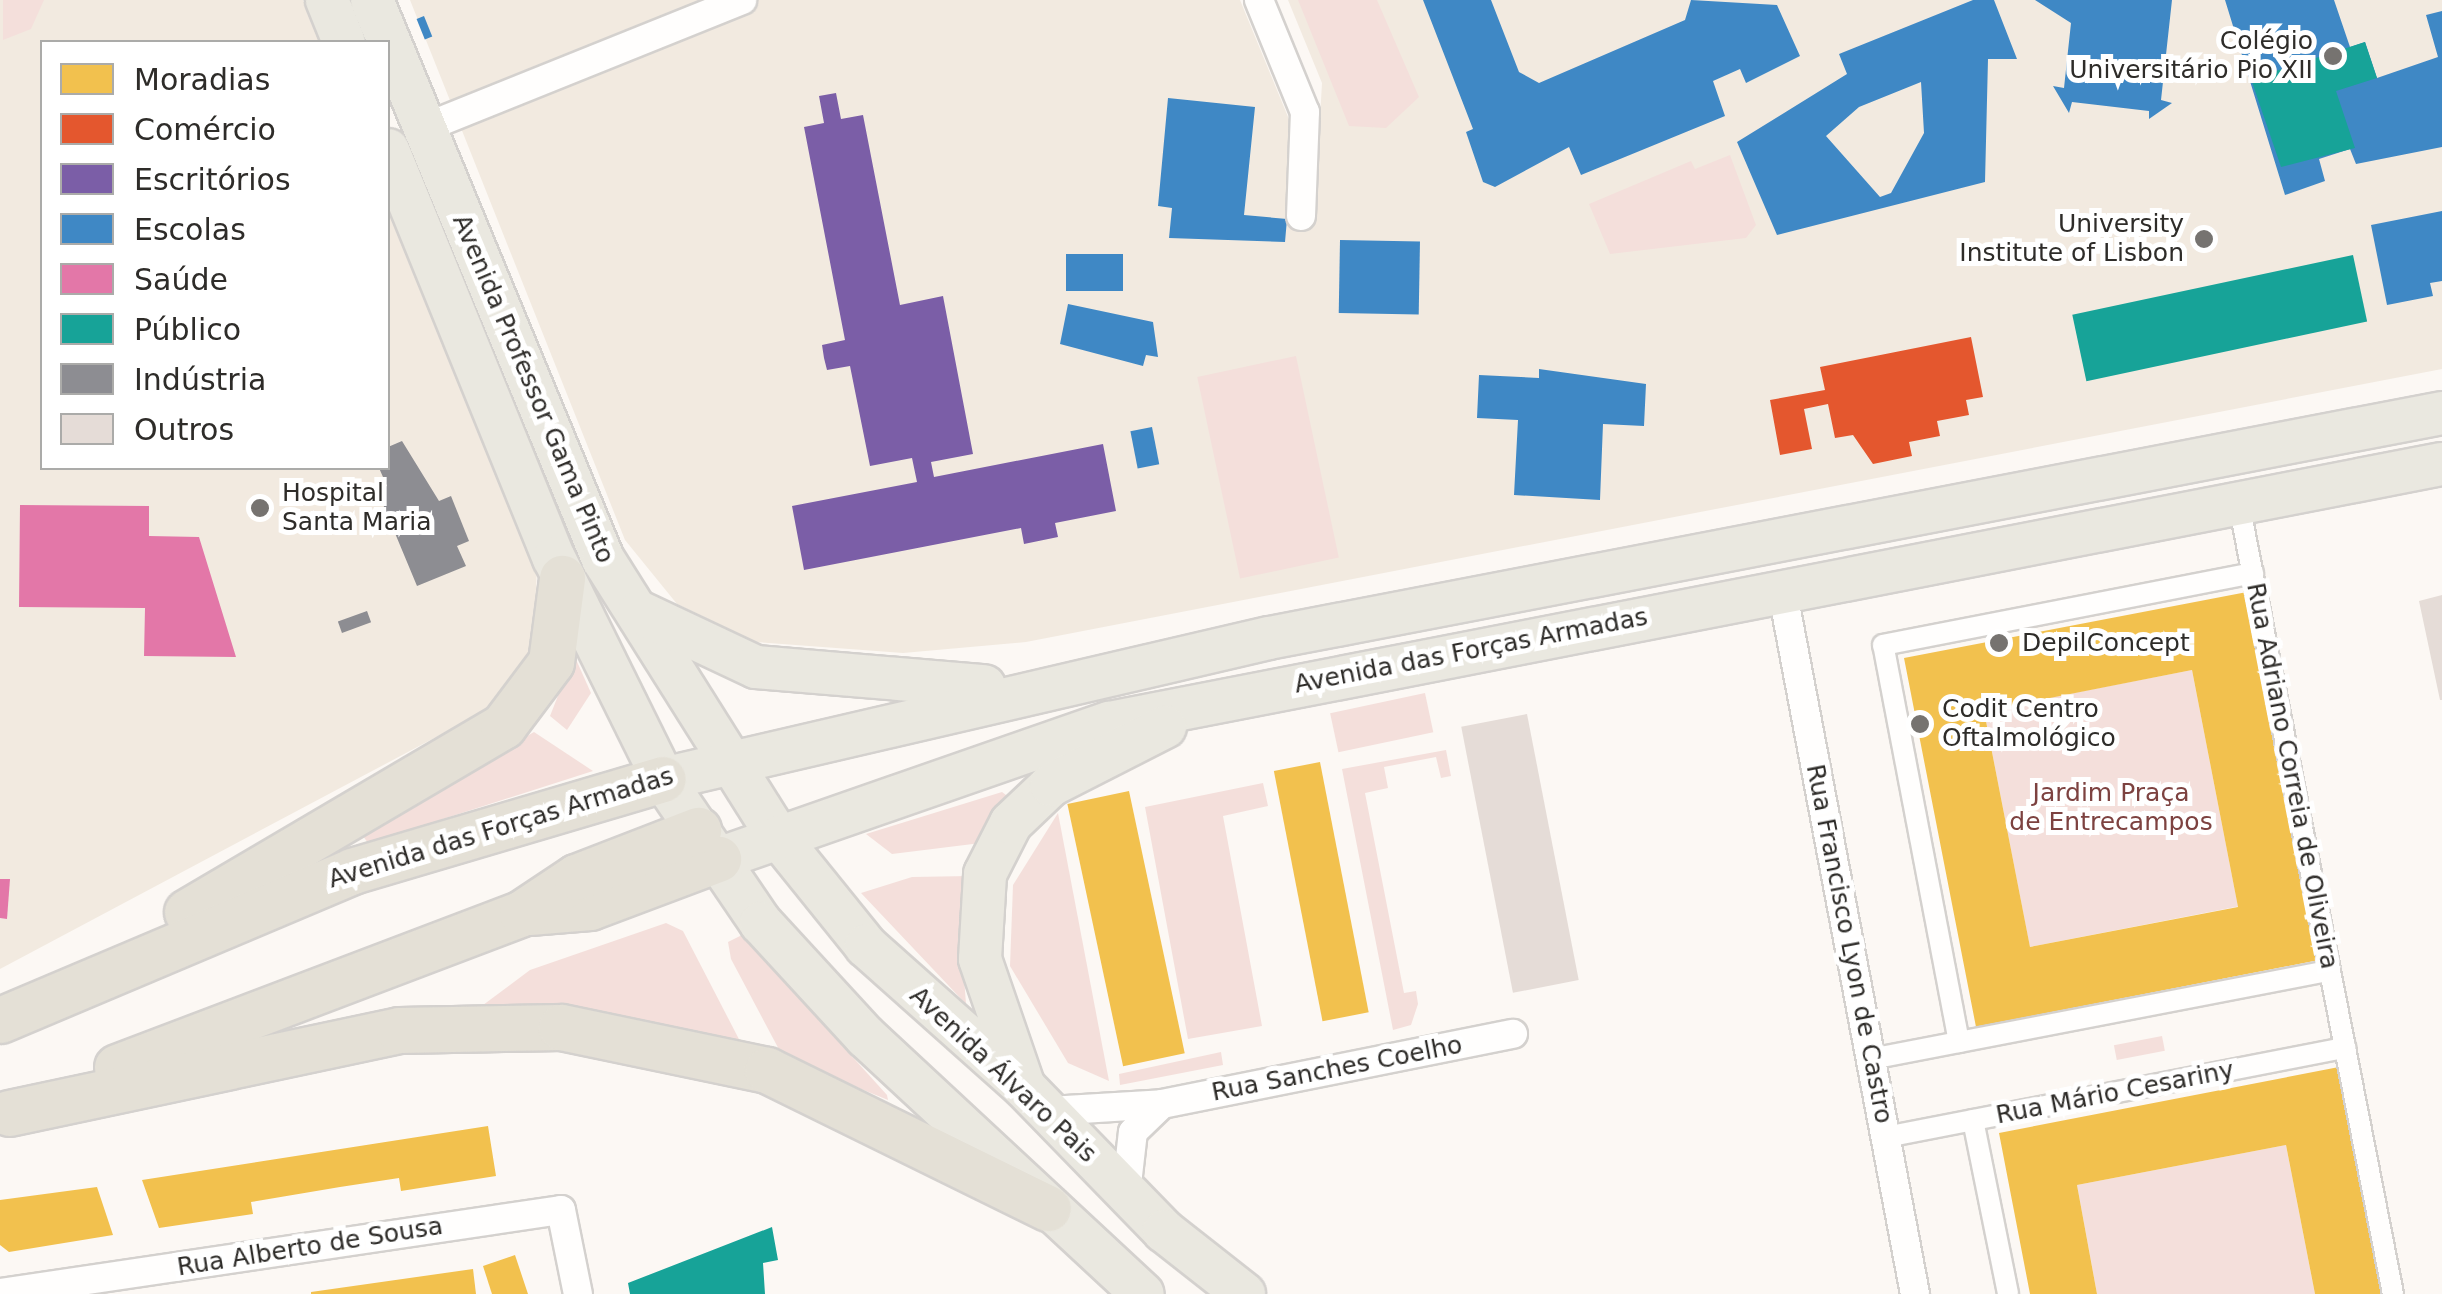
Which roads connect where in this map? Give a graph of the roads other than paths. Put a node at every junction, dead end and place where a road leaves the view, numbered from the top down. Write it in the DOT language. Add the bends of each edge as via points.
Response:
graph roads {
  1 [pos="327,0"];
  2 [pos="372,0"];
  3 [pos="742,0"];
  4 [pos="1259,0"];
  5 [pos="343,40"];
  6 [pos="388,40"];
  7 [pos="390,44"];
  8 [pos="424,128"];
  9 [pos="390,155"];
  10 [pos="1300,216"];
  11 [pos="2442,413"];
  12 [pos="2442,464"];
  13 [pos="2239,504"];
  14 [pos="2252,574"];
  15 [pos="562,578"];
  16 [pos="1783,594"];
  17 [pos="631,607"];
  18 [pos="1026,689"];
  19 [pos="1219,699"];
  20 [pos="728,760"];
  21 [pos="662,779"];
  22 [pos="779,838"];
  23 [pos="708,844"];
  24 [pos="2330,971"];
  25 [pos="52,995"];
  26 [pos="0,1020"];
  27 [pos="1513,1034"];
  28 [pos="1959,1042"];
  29 [pos="2345,1048"];
  30 [pos="1871,1059"];
  31 [pos="1037,1099"];
  32 [pos="1162,1104"];
  33 [pos="4,1115"];
  34 [pos="1973,1120"];
  35 [pos="1886,1137"];
  36 [pos="1126,1193"];
  37 [pos="1048,1208"];
  38 [pos="158,1282"];
  39 [pos="1134,1289"];
  40 [pos="0,1293"];
  41 [pos="578,1294"];
  42 [pos="1244,1294"];
  43 [pos="1915,1294"];
  44 [pos="2008,1294"];
  45 [pos="2393,1294"];
  1 -- 5 [label="main road"];
  2 -- 6 [label="main road, Avenida Professor Gama Pinto"];
  3 -- 8 [label="street"];
  4 -- 10 [label="street" via="1304,112"];
  7 -- 8 [label="main road, Avenida Professor Gama Pinto"];
  8 -- 17 [label="main road, Avenida Professor Gama Pinto" via="586,524"];
  9 -- 15 [label="main road, Avenida Professor Gama Pinto"];
  11 -- 18 [label="main road, Avenida das Forças Armadas"];
  12 -- 13 [label="main road, Avenida das Forças Armadas"];
  13 -- 14 [label="street, Rua Adriano Correia de Oliveira"];
  13 -- 16 [label="main road, Avenida das Forças Armadas"];
  14 -- 24 [label="street, Rua Adriano Correia de Oliveira"];
  14 -- 28 [label="street" via="1882,644"];
  15 -- 21 [label="main road, Avenida Professor Gama Pinto"];
  15 -- 25 [label="highway" via="551,662 503,726"];
  16 -- 19 [label="main road, Avenida das Forças Armadas"];
  16 -- 30 [label="street, Rua Francisco Lyon de Castro"];
  17 -- 18 [label="main road" via="756,668"];
  17 -- 20 [label="main road, Avenida Professor Gama Pinto"];
  18 -- 20 [label="main road, Avenida das Forças Armadas"];
  19 -- 22 [label="main road, Avenida das Forças Armadas" via="1030,746"];
  19 -- 31 [label="main road" via="1051,785 1001,840 976,934"];
  20 -- 21 [label="main road, Avenida das Forças Armadas"];
  20 -- 22 [label="main road, Avenida Álvaro Pais"];
  20 -- 23 [label="main road" via="725,808"];
  21 -- 23 [label="main road, Avenida Professor Gama Pinto"];
  21 -- 25 [label="highway, Avenida das Forças Armadas" via="352,871"];
  22 -- 23 [label="main road, Avenida das Forças Armadas"];
  22 -- 31 [label="main road, Avenida Álvaro Pais" via="866,946"];
  23 -- 33 [label="highway, Avenida das Forças Armadas" via="590,907 522,913"];
  23 -- 37 [label="main road" via="761,923 865,1036"];
  24 -- 28 [label="street"];
  24 -- 29 [label="street, Rua Adriano Correia de Oliveira"];
  25 -- 26 [label="highway, Avenida das Forças Armadas"];
  27 -- 32 [label="street, Rua Sanches Coelho"];
  28 -- 30 [label="street"];
  29 -- 34 [label="street, Rua Mário Cesariny"];
  29 -- 45 [label="street, Rua Adriano Correia de Oliveira"];
  30 -- 35 [label="street, Rua Francisco Lyon de Castro"];
  31 -- 32 [label="street, Rua Sanches Coelho"];
  31 -- 36 [label="main road, Avenida Álvaro Pais"];
  32 -- 36 [label="street" via="1133,1132"];
  33 -- 37 [label="highway" via="399,1030 561,1027 767,1070"];
  34 -- 35 [label="street, Rua Mário Cesariny"];
  34 -- 44 [label="street"];
  35 -- 43 [label="street, Rua Francisco Lyon de Castro"];
  36 -- 42 [label="main road, Avenida Álvaro Pais"];
  37 -- 39 [label="main road"];
  38 -- 40 [label="street, Rua Alberto de Sousa"];
  38 -- 41 [label="street, Rua Alberto de Sousa" via="561,1210"];
}
